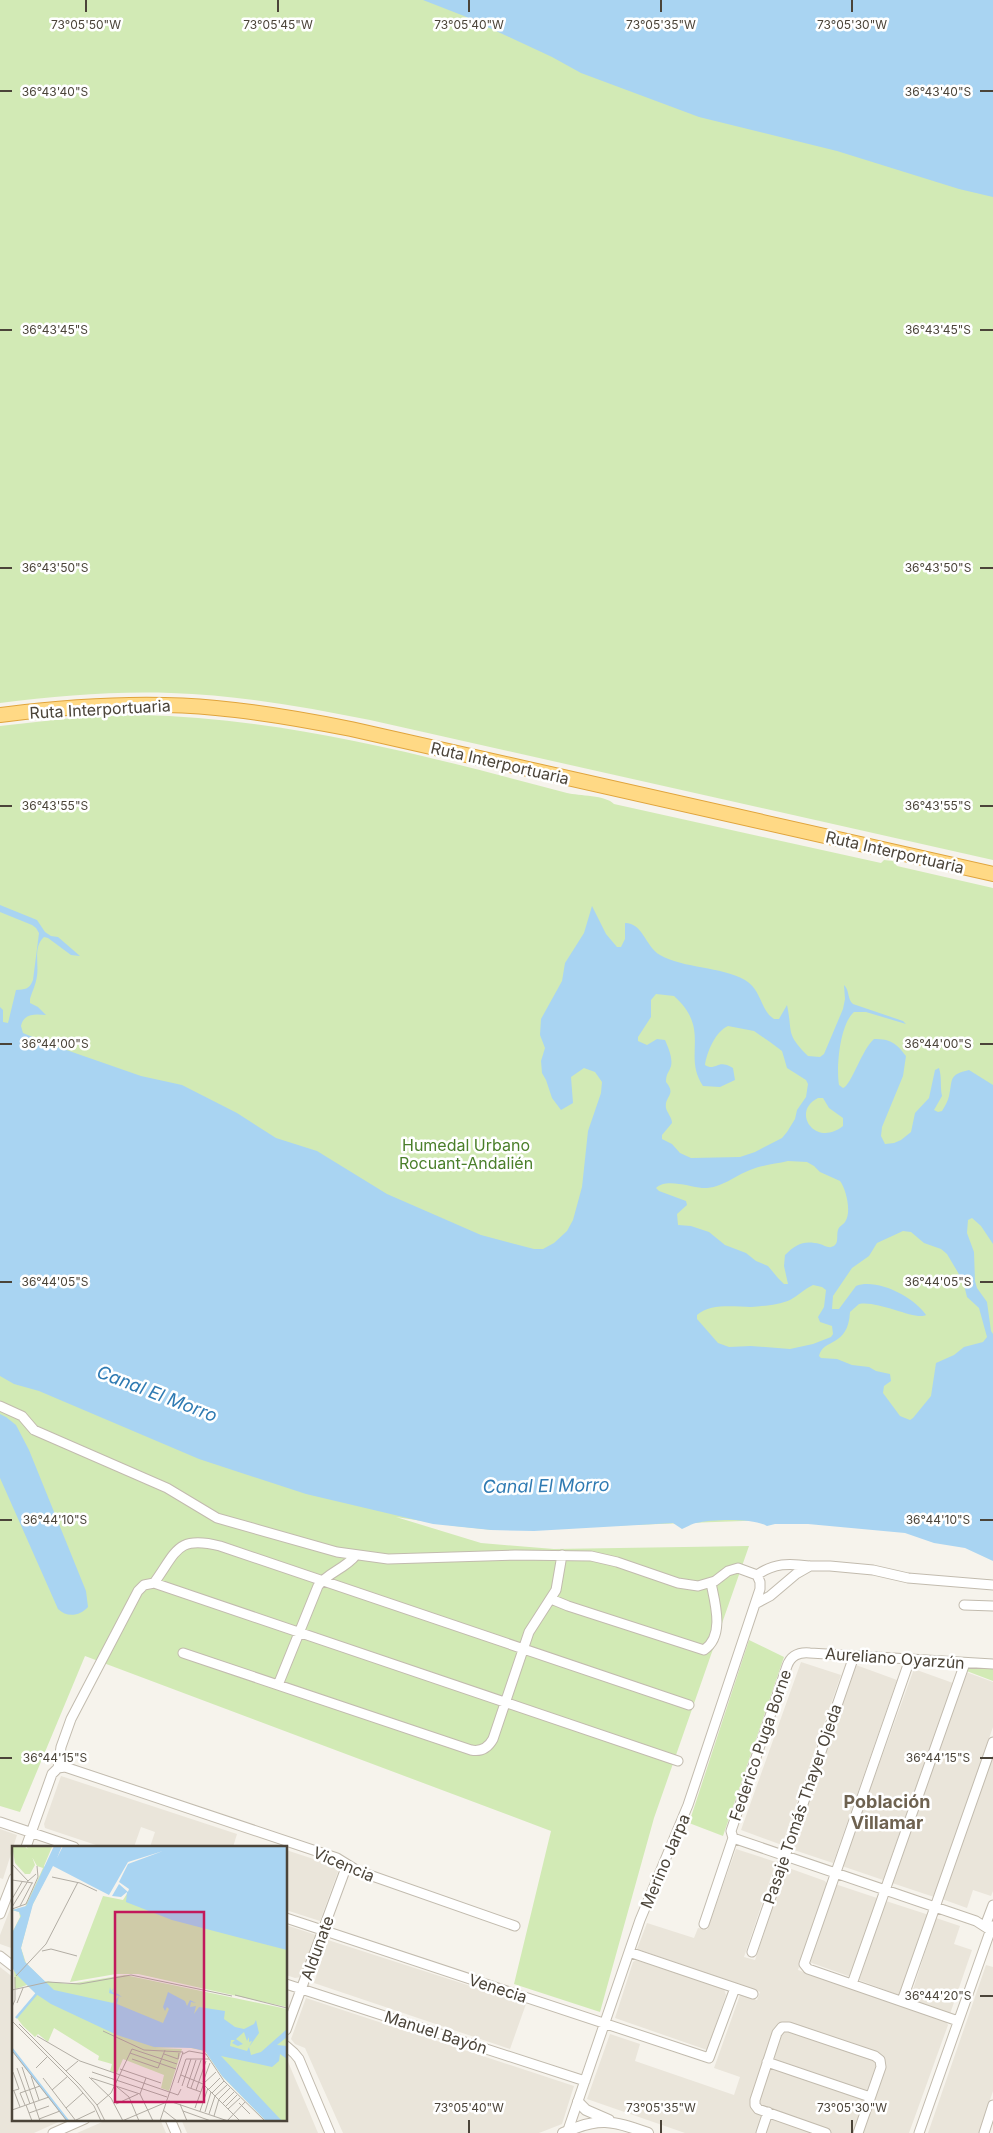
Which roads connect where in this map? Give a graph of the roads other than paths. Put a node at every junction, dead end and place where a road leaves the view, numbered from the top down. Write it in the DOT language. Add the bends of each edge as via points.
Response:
graph roads {
  1 [pos="0,715"];
  2 [pos="993,874"];
  3 [pos="0,1406"];
  4 [pos="356,1555"];
  5 [pos="562,1555"];
  6 [pos="810,1566"];
  7 [pos="757,1575"];
  8 [pos="321,1581"];
  9 [pos="154,1583"];
  10 [pos="711,1583"];
  11 [pos="993,1585"];
  12 [pos="551,1599"];
  13 [pos="755,1604"];
  14 [pos="964,1605"];
  15 [pos="993,1606"];
  16 [pos="298,1632"];
  17 [pos="524,1649"];
  18 [pos="183,1653"];
  19 [pos="797,1654"];
  20 [pos="854,1656"];
  21 [pos="910,1659"];
  22 [pos="965,1663"];
  23 [pos="993,1664"];
  24 [pos="278,1685"];
  25 [pos="505,1703"];
  26 [pos="689,1705"];
  27 [pos="993,1742"];
  28 [pos="678,1761"];
  29 [pos="58,1768"];
  30 [pos="0,1822"];
  31 [pos="32,1833"];
  32 [pos="733,1838"];
  33 [pos="26,1846"];
  34 [pos="71,1846"];
  35 [pos="784,1856"];
  36 [pos="347,1865"];
  37 [pos="835,1874"];
  38 [pos="7,1891"];
  39 [pos="885,1891"];
  40 [pos="993,1905"];
  41 [pos="935,1908"];
  42 [pos="0,1914"];
  43 [pos="288,1919"];
  44 [pos="704,1924"];
  45 [pos="516,1926"];
  46 [pos="990,1928"];
  47 [pos="324,1931"];
  48 [pos="629,1952"];
  49 [pos="752,1952"];
  50 [pos="0,1954"];
  51 [pos="12,1965"];
  52 [pos="852,1984"];
  53 [pos="288,1985"];
  54 [pos="735,1988"];
  55 [pos="302,1989"];
  56 [pos="753,1994"];
  57 [pos="902,2001"];
  58 [pos="958,2021"];
  59 [pos="605,2023"];
  60 [pos="288,2025"];
  61 [pos="288,2048"];
  62 [pos="768,2062"];
  63 [pos="585,2081"];
  64 [pos="870,2097"];
  65 [pos="578,2102"];
  66 [pos="993,2105"];
  67 [pos="768,2112"];
  68 [pos="83,2120"];
  69 [pos="170,2120"];
  70 [pos="615,2122"];
  71 [pos="566,2132"];
  72 [pos="53,2133"];
  73 [pos="176,2133"];
  74 [pos="330,2133"];
  75 [pos="648,2133"];
  76 [pos="761,2133"];
  77 [pos="826,2133"];
  78 [pos="858,2133"];
  79 [pos="920,2133"];
  80 [pos="984,2133"];
  1 -- 2 [label="highway, Ruta Interportuaria" via="135,705 261,713 351,729"];
  3 -- 4 [label="street" via="22,1416 34,1430 167,1488 217,1518"];
  4 -- 5 [label="street" via="403,1559"];
  4 -- 8 [label="street" via="346,1566"];
  5 -- 10 [label="street" via="604,1558 678,1583 698,1586"];
  5 -- 12 [label="street" via="559,1582"];
  6 -- 7 [label="street" via="783,1564"];
  6 -- 11 [label="street" via="873,1570 908,1578"];
  6 -- 13 [label="street"];
  7 -- 10 [label="street" via="735,1568"];
  7 -- 13 [label="street, Merino Jarpa" via="760,1589"];
  8 -- 9 [label="street" via="208,1542 191,1542 179,1547"];
  8 -- 16 [label="street"];
  8 -- 17 [label="street"];
  9 -- 16 [label="street"];
  9 -- 29 [label="street" via="144,1585 138,1591 71,1719 61,1746"];
  10 -- 12 [label="street" via="717,1612 716,1629 713,1640 704,1650"];
  12 -- 17 [label="street" via="533,1624"];
  13 -- 48 [label="street, Merino Jarpa" via="683,1818"];
  14 -- 15 [label="street"];
  16 -- 24 [label="street"];
  16 -- 25 [label="street"];
  17 -- 25 [label="street"];
  17 -- 26 [label="street"];
  18 -- 24 [label="street"];
  19 -- 20 [label="street, Aureliano Oyarzún"];
  19 -- 32 [label="street, Federico Puga Borne" via="788,1662 731,1831"];
  20 -- 21 [label="street, Aureliano Oyarzún"];
  20 -- 35 [label="street, Pasaje Tomás Thayer Ojeda"];
  21 -- 22 [label="street, Aureliano Oyarzún"];
  21 -- 37 [label="street"];
  22 -- 23 [label="street, Aureliano Oyarzún"];
  22 -- 39 [label="street"];
  24 -- 25 [label="street" via="475,1751 491,1743"];
  25 -- 28 [label="street"];
  27 -- 41 [label="street"];
  29 -- 31 [label="street" via="52,1774"];
  29 -- 36 [label="street, Vicencia" via="65,1767 337,1858"];
  30 -- 31 [label="street"];
  31 -- 33 [label="street"];
  31 -- 34 [label="street"];
  32 -- 35 [label="street"];
  32 -- 44 [label="street, Federico Puga Borne"];
  35 -- 37 [label="street"];
  35 -- 49 [label="street, Pasaje Tomás Thayer Ojeda"];
  36 -- 45 [label="street, Vicencia"];
  36 -- 47 [label="street, Aldunate"];
  37 -- 39 [label="street"];
  37 -- 52 [label="street" via="804,1966"];
  38 -- 42 [label="street"];
  39 -- 41 [label="street"];
  39 -- 52 [label="street"];
  40 -- 46 [label="street"];
  41 -- 46 [label="street"];
  41 -- 57 [label="street"];
  43 -- 47 [label="street, Venecia"];
  46 -- 58 [label="street"];
  47 -- 55 [label="street, Aldunate"];
  47 -- 59 [label="street, Venecia"];
  48 -- 54 [label="street"];
  48 -- 59 [label="street, Merino Jarpa"];
  50 -- 51 [label="street"];
  52 -- 57 [label="street"];
  53 -- 55 [label="street, Manuel Bayón"];
  54 -- 56 [label="street"];
  54 -- 59 [label="street, Venecia" via="709,2058"];
  55 -- 60 [label="street, Aldunate"];
  55 -- 63 [label="street, Manuel Bayón"];
  57 -- 58 [label="street"];
  58 -- 79 [label="street"];
  59 -- 63 [label="street, Merino Jarpa"];
  61 -- 74 [label="street" via="299,2060"];
  62 -- 64 [label="street"];
  62 -- 64 [label="street" via="779,2030 785,2026 797,2030 878,2058 881,2067"];
  62 -- 67 [label="street" via="754,2103 758,2109"];
  63 -- 65 [label="street, Merino Jarpa"];
  64 -- 78 [label="street"];
  65 -- 70 [label="street" via="586,2110"];
  65 -- 71 [label="street, Merino Jarpa"];
  66 -- 80 [label="street"];
  67 -- 76 [label="street"];
  67 -- 77 [label="street"];
  68 -- 72 [label="street"];
  69 -- 73 [label="street"];
  70 -- 71 [label="street" via="595,2122"];
  70 -- 75 [label="street"];
}
